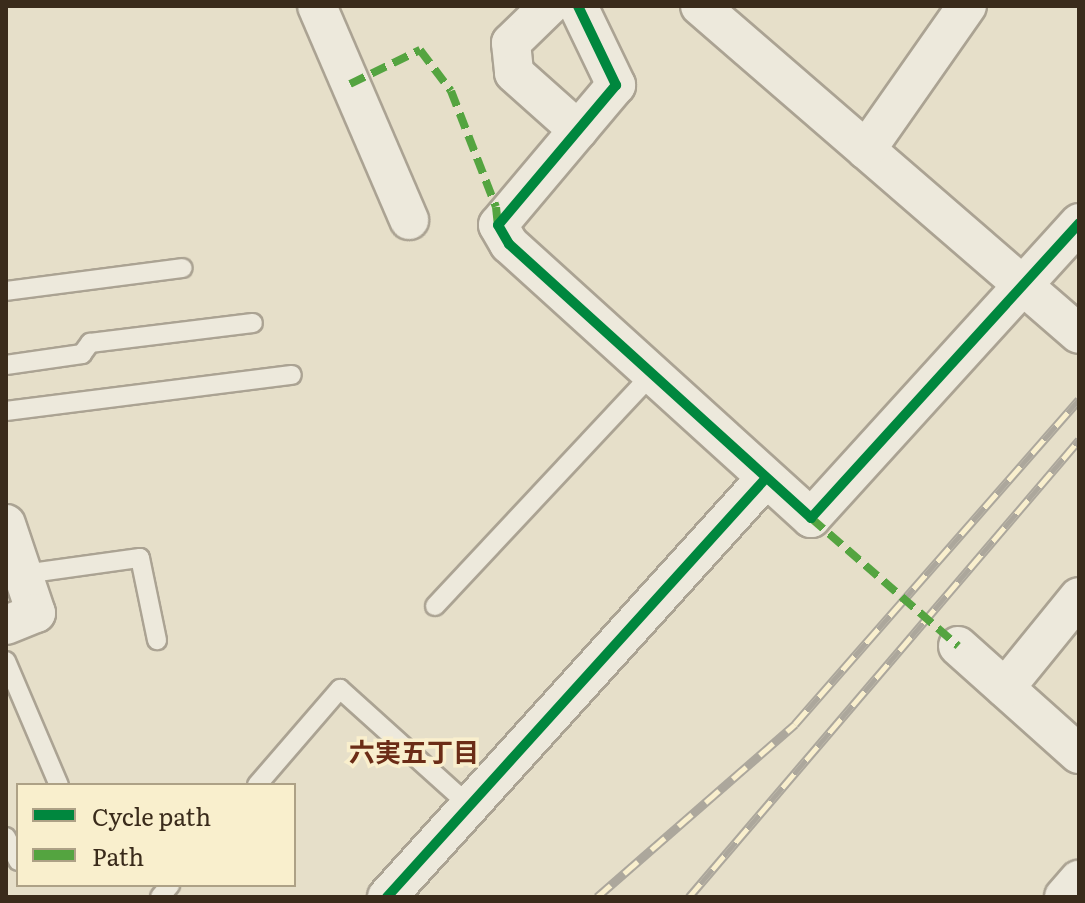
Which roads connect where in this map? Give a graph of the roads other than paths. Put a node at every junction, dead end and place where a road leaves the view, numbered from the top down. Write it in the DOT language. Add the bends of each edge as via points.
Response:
graph roads {
  1 [pos="317,6"];
  2 [pos="549,6"];
  3 [pos="578,6"];
  4 [pos="700,6"];
  5 [pos="967,6"];
  6 [pos="578,130"];
  7 [pos="866,150"];
  8 [pos="409,220"];
  9 [pos="1079,223"];
  10 [pos="183,268"];
  11 [pos="1021,285"];
  12 [pos="6,291"];
  13 [pos="253,323"];
  14 [pos="1079,334"];
  15 [pos="6,365"];
  16 [pos="652,374"];
  17 [pos="292,375"];
  18 [pos="6,411"];
  19 [pos="766,478"];
  20 [pos="6,524"];
  21 [pos="24,574"];
  22 [pos="1079,597"];
  23 [pos="435,606"];
  24 [pos="6,625"];
  25 [pos="157,640"];
  26 [pos="958,646"];
  27 [pos="6,661"];
  28 [pos="1005,688"];
  29 [pos="1079,754"];
  30 [pos="58,783"];
  31 [pos="259,783"];
  32 [pos="470,806"];
  33 [pos="6,837"];
  34 [pos="16,857"];
  35 [pos="1079,880"];
  36 [pos="387,897"];
  37 [pos="1064,897"];
  1 -- 8 [label="street"];
  2 -- 6 [label="street" via="511,43 514,73"];
  3 -- 6 [label="street" via="616,85"];
  4 -- 7 [label="street"];
  5 -- 7 [label="street"];
  6 -- 16 [label="street" via="498,225 509,244"];
  7 -- 11 [label="street"];
  9 -- 11 [label="street"];
  10 -- 12 [label="lane"];
  11 -- 14 [label="street"];
  11 -- 19 [label="street" via="811,518"];
  13 -- 15 [label="lane" via="90,343 82,354"];
  16 -- 19 [label="street"];
  16 -- 23 [label="lane"];
  17 -- 18 [label="lane"];
  19 -- 32 [label="street"];
  20 -- 21 [label="street"];
  21 -- 24 [label="street" via="36,613"];
  21 -- 25 [label="lane" via="140,558"];
  22 -- 28 [label="street"];
  26 -- 28 [label="street"];
  27 -- 30 [label="lane"];
  28 -- 29 [label="street"];
  31 -- 32 [label="lane" via="340,689"];
  32 -- 36 [label="street"];
  33 -- 34 [label="lane"];
  35 -- 37 [label="street"];
}
